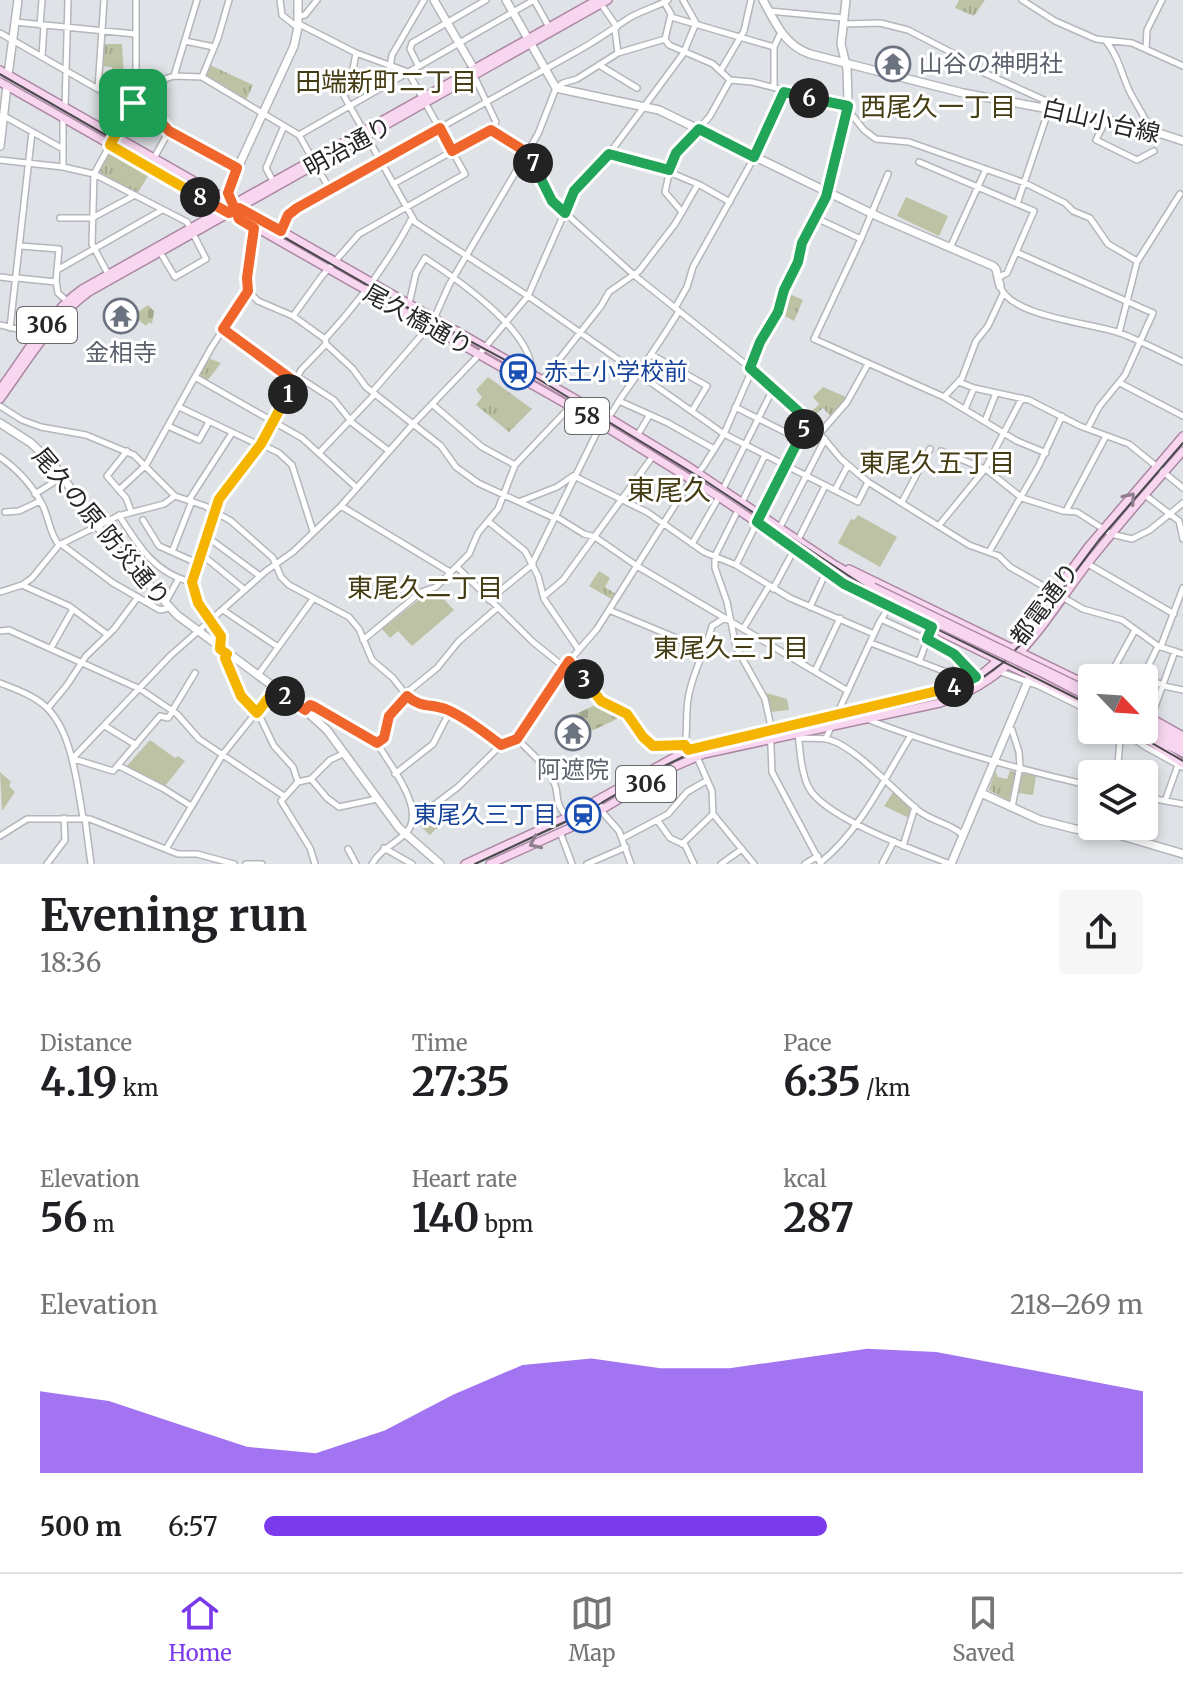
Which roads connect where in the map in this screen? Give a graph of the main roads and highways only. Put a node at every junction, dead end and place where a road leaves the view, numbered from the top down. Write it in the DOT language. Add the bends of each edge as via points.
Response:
graph roads {
  1 [pos="602,1"];
  2 [pos="529,42"];
  3 [pos="0,70"];
  4 [pos="4,84"];
  5 [pos="275,184"];
  6 [pos="210,203"];
  7 [pos="230,210"];
  8 [pos="191,230"];
  9 [pos="159,249"];
  10 [pos="0,389"];
  11 [pos="0,399"];
  12 [pos="605,421"];
  13 [pos="1183,436"];
  14 [pos="1183,451"];
  15 [pos="695,476"];
  16 [pos="759,518"];
  17 [pos="796,544"];
  18 [pos="829,567"];
  19 [pos="837,577"];
  20 [pos="872,590"];
  21 [pos="1057,593"];
  22 [pos="1014,647"];
  23 [pos="1026,654"];
  24 [pos="1001,660"];
  25 [pos="1010,664"];
  26 [pos="1078,680"];
  27 [pos="1078,686"];
  28 [pos="1078,692"];
  29 [pos="1078,701"];
  30 [pos="1158,723"];
  31 [pos="1158,723"];
  32 [pos="1158,735"];
  33 [pos="1183,736"];
  34 [pos="1158,740"];
  35 [pos="1154,744"];
  36 [pos="1183,750"];
  37 [pos="1181,765"];
  38 [pos="501,862"];
  39 [pos="465,864"];
  40 [pos="490,864"];
  1 -- 2 [label="main road, 明治通り / 306"];
  1 -- 2 [label="main road, 明治通り / 306"];
  2 -- 5 [label="main road, 明治通り / 306"];
  3 -- 7 [label="main road, 58" via="214,193"];
  4 -- 6 [label="main road, 58"];
  5 -- 7 [label="main road, 明治通り / 306"];
  5 -- 7 [label="main road, 明治通り / 306"];
  6 -- 7 [label="main road, 58"];
  6 -- 8 [label="main road"];
  7 -- 8 [label="main road, 306"];
  7 -- 8 [label="main road, 306"];
  7 -- 12 [label="main road, 尾久橋通り / 58" via="364,290"];
  7 -- 12 [label="main road, 尾久橋通り / 58" via="249,213 335,261"];
  8 -- 9 [label="main road, 306"];
  9 -- 10 [label="main road, 306" via="67,301"];
  9 -- 11 [label="main road, 306" via="71,305"];
  12 -- 15 [label="main road, 尾久橋通り / 58"];
  12 -- 15 [label="main road, 尾久橋通り / 58"];
  21 -- 13 [label="main road, 都電通り / 306, one-way" via="1103,529"];
  14 -- 21 [label="main road, 都電通り / 306"];
  15 -- 16 [label="main road, 尾久橋通り / 58"];
  16 -- 17 [label="main road, 尾久橋通り / 58"];
  16 -- 17 [label="main road, 尾久橋通り / 58" via="780,527"];
  17 -- 18 [label="main road, 尾久橋通り / 58"];
  18 -- 19 [label="main road, 尾久橋通り / 58"];
  18 -- 20 [label="main road, 尾久橋通り / 58"];
  18 -- 22 [label="main road" via="852,570"];
  19 -- 20 [label="main road, 尾久橋通り / 58"];
  19 -- 24 [label="main road"];
  20 -- 27 [label="main road, 尾久橋通り / 58, bridge"];
  20 -- 28 [label="main road, 尾久橋通り / 58, bridge"];
  21 -- 22 [label="main road, 都電通り / 306"];
  21 -- 23 [label="main road, 都電通り / 306" via="1056,606"];
  22 -- 23 [label="main road"];
  22 -- 24 [label="main road, 都電通り / 306"];
  23 -- 25 [label="main road, 都電通り / 306"];
  23 -- 26 [label="main road"];
  24 -- 25 [label="main road"];
  24 -- 39 [label="main road, 都電通り / 306" via="943,691 686,747 566,817"];
  25 -- 29 [label="main road"];
  25 -- 38 [label="main road, 都電通り / 306, one-way" via="980,687 951,699 696,757"];
  30 -- 33 [label="main road"];
  31 -- 33 [label="main road"];
  32 -- 36 [label="main road"];
  34 -- 36 [label="main road"];
  35 -- 37 [label="main road"];
  38 -- 40 [label="main road, 都電通り / 306"];
}
